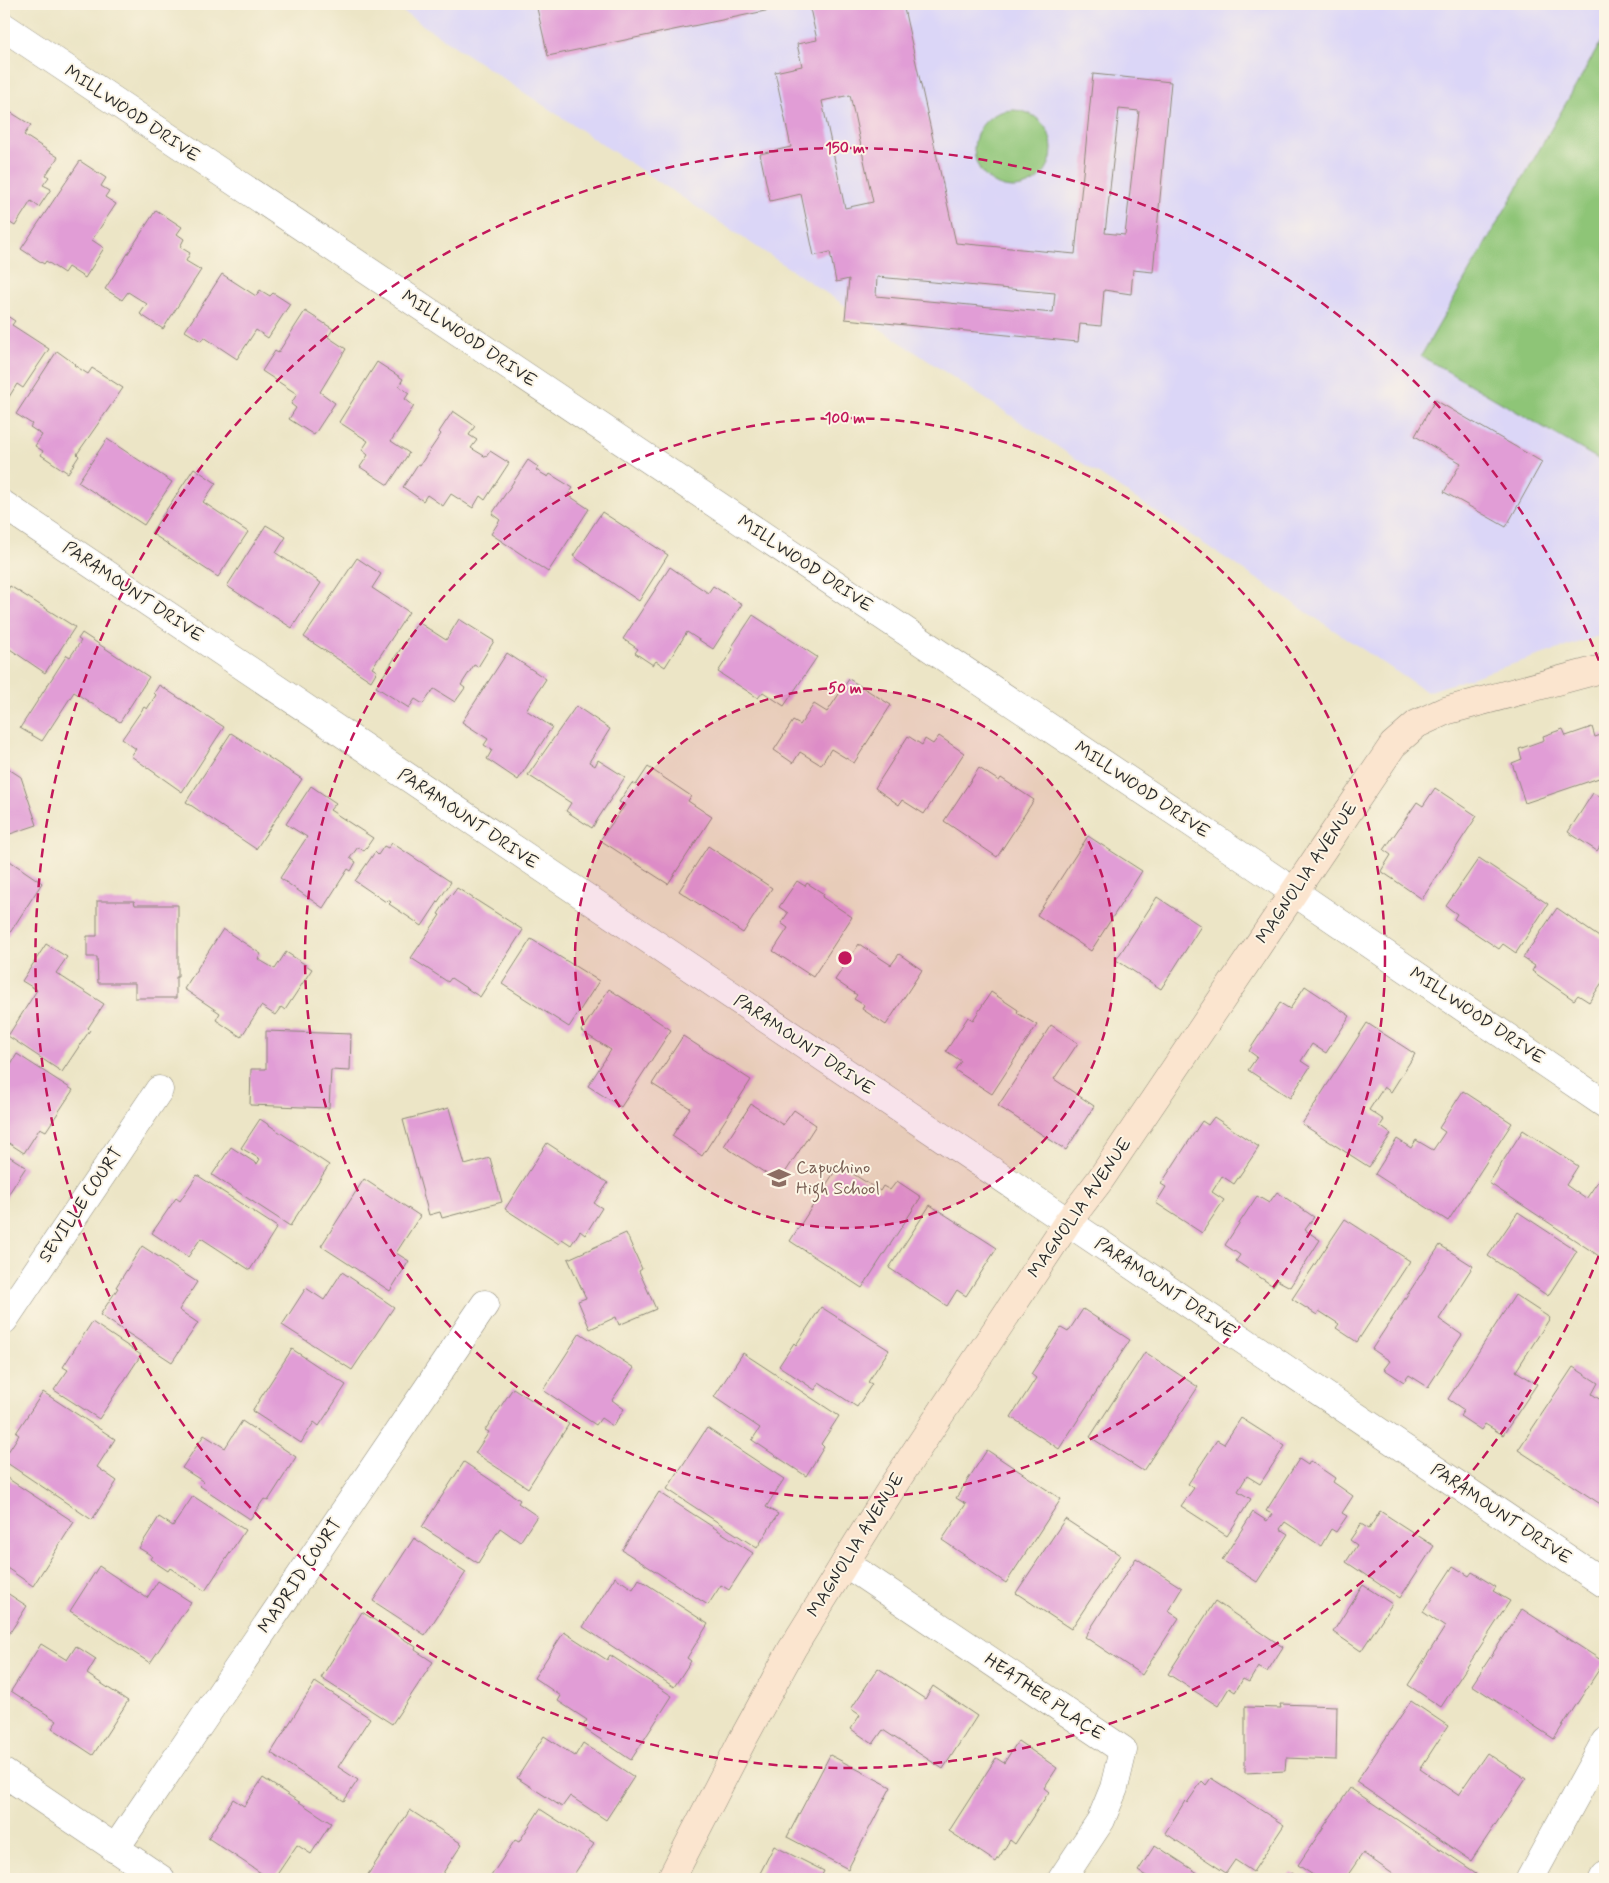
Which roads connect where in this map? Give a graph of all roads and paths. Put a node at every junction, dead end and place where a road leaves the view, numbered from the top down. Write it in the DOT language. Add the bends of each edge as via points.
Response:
graph roads {
  1 [pos="4,27"];
  2 [pos="4,506"];
  3 [pos="1605,668"];
  4 [pos="1294,892"];
  5 [pos="159,1090"];
  6 [pos="1605,1104"];
  7 [pos="1068,1223"];
  8 [pos="485,1304"];
  9 [pos="4,1320"];
  10 [pos="844,1563"];
  11 [pos="1605,1584"];
  12 [pos="1605,1742"];
  13 [pos="4,1773"];
  14 [pos="115,1849"];
  15 [pos="161,1879"];
  16 [pos="670,1879"];
  17 [pos="1062,1879"];
  18 [pos="1530,1879"];
  1 -- 4 [label="street, MILLWOOD DRIVE"];
  2 -- 7 [label="street, PARAMOUNT DRIVE"];
  3 -- 4 [label="main road, MAGNOLIA AVENUE" via="1445,711 1417,724 1393,745"];
  4 -- 6 [label="street, MILLWOOD DRIVE"];
  4 -- 7 [label="main road, MAGNOLIA AVENUE"];
  5 -- 9 [label="street, SEVILLE COURT"];
  7 -- 10 [label="main road, MAGNOLIA AVENUE"];
  7 -- 11 [label="street, PARAMOUNT DRIVE"];
  8 -- 14 [label="street, MADRID COURT"];
  10 -- 16 [label="main road, MAGNOLIA AVENUE" via="752,1722"];
  10 -- 17 [label="street, HEATHER PLACE" via="1123,1750 1114,1788 1101,1820"];
  12 -- 18 [label="street"];
  13 -- 14 [label="street"];
  14 -- 15 [label="street"];
}
